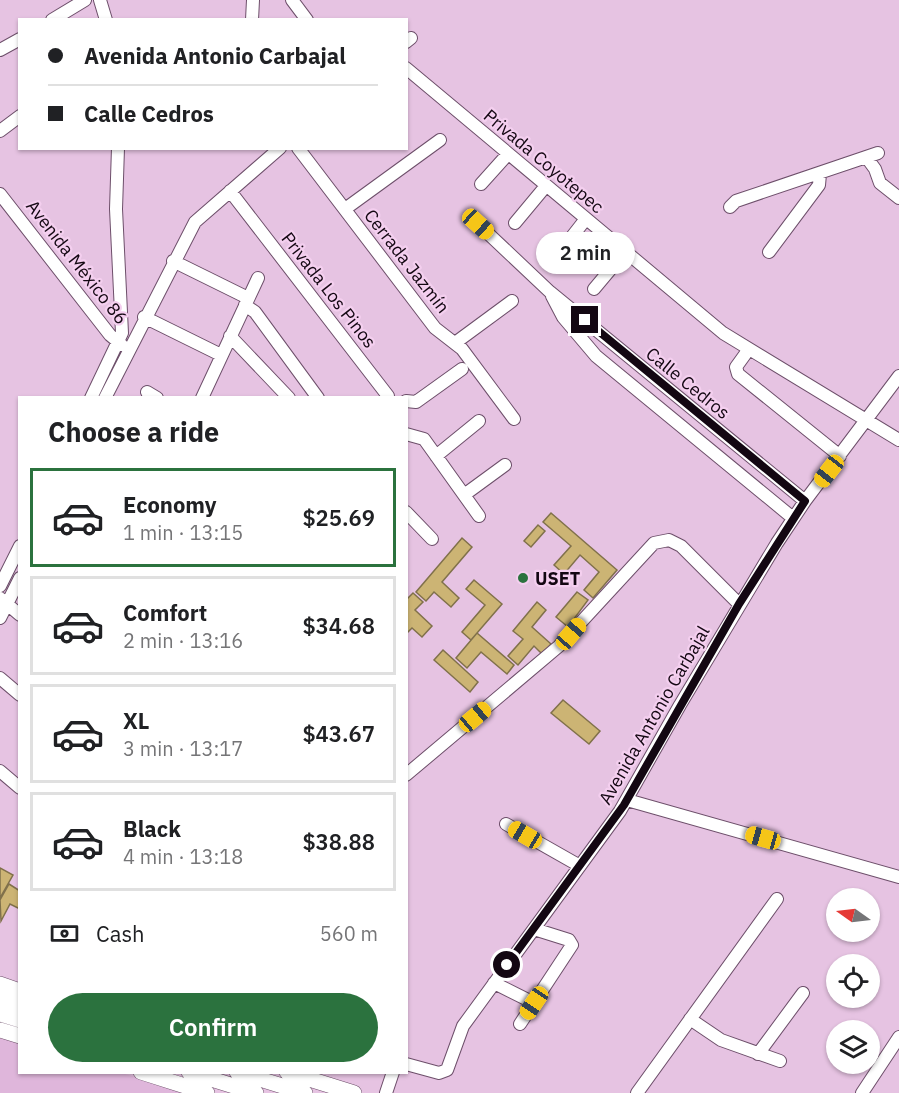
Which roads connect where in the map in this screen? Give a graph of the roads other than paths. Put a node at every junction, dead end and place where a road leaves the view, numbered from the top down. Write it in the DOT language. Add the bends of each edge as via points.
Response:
graph roads {
  1 [pos="85,0"];
  2 [pos="100,0"];
  3 [pos="253,0"];
  4 [pos="292,0"];
  5 [pos="55,18"];
  6 [pos="105,18"];
  7 [pos="252,18"];
  8 [pos="306,18"];
  9 [pos="18,40"];
  10 [pos="0,50"];
  11 [pos="408,70"];
  12 [pos="18,118"];
  13 [pos="0,131"];
  14 [pos="440,140"];
  15 [pos="118,150"];
  16 [pos="278,150"];
  17 [pos="300,150"];
  18 [pos="507,155"];
  19 [pos="820,174"];
  20 [pos="481,184"];
  21 [pos="545,187"];
  22 [pos="230,191"];
  23 [pos="0,194"];
  24 [pos="899,198"];
  25 [pos="730,207"];
  26 [pos="345,210"];
  27 [pos="585,220"];
  28 [pos="515,223"];
  29 [pos="478,224"];
  30 [pos="625,252"];
  31 [pos="769,252"];
  32 [pos="556,257"];
  33 [pos="173,261"];
  34 [pos="258,278"];
  35 [pos="594,289"];
  36 [pos="550,292"];
  37 [pos="247,301"];
  38 [pos="512,301"];
  39 [pos="144,317"];
  40 [pos="230,336"];
  41 [pos="455,343"];
  42 [pos="123,345"];
  43 [pos="749,349"];
  44 [pos="221,355"];
  45 [pos="462,369"];
  46 [pos="899,376"];
  47 [pos="673,394"];
  48 [pos="92,396"];
  49 [pos="107,396"];
  50 [pos="203,396"];
  51 [pos="287,396"];
  52 [pos="317,396"];
  53 [pos="386,396"];
  54 [pos="408,401"];
  55 [pos="660,408"];
  56 [pos="514,419"];
  57 [pos="479,421"];
  58 [pos="866,421"];
  59 [pos="408,434"];
  60 [pos="899,440"];
  61 [pos="436,456"];
  62 [pos="840,456"];
  63 [pos="505,465"];
  64 [pos="464,495"];
  65 [pos="805,501"];
  66 [pos="408,514"];
  67 [pos="479,516"];
  68 [pos="794,518"];
  69 [pos="432,539"];
  70 [pos="18,550"];
  71 [pos="18,581"];
  72 [pos="0,586"];
  73 [pos="4,601"];
  74 [pos="739,604"];
  75 [pos="18,613"];
  76 [pos="0,618"];
  77 [pos="0,678"];
  78 [pos="18,693"];
  79 [pos="0,771"];
  80 [pos="408,773"];
  81 [pos="18,786"];
  82 [pos="627,800"];
  83 [pos="506,824"];
  84 [pos="580,866"];
  85 [pos="899,877"];
  86 [pos="777,899"];
  87 [pos="534,929"];
  88 [pos="494,983"];
  89 [pos="0,984"];
  90 [pos="18,990"];
  91 [pos="803,993"];
  92 [pos="0,999"];
  93 [pos="534,1003"];
  94 [pos="18,1004"];
  95 [pos="0,1014"];
  96 [pos="18,1019"];
  97 [pos="690,1019"];
  98 [pos="520,1024"];
  99 [pos="0,1030"];
  100 [pos="18,1035"];
  101 [pos="899,1037"];
  102 [pos="758,1054"];
  103 [pos="780,1061"];
  104 [pos="408,1064"];
  105 [pos="147,1074"];
  106 [pos="195,1074"];
  107 [pos="248,1074"];
  108 [pos="283,1074"];
  109 [pos="290,1074"];
  110 [pos="392,1074"];
  111 [pos="304,1084"];
  112 [pos="207,1093"];
  113 [pos="256,1093"];
  114 [pos="354,1093"];
  115 [pos="386,1093"];
  116 [pos="637,1093"];
  117 [pos="862,1093"];
  1 -- 5 [label="street"];
  2 -- 6 [label="street"];
  3 -- 7 [label="street"];
  4 -- 8 [label="street"];
  9 -- 10 [label="street"];
  11 -- 18 [label="street, Privada Coyotepec"];
  12 -- 13 [label="street"];
  14 -- 26 [label="street"];
  15 -- 42 [label="street" via="116,209"];
  16 -- 22 [label="street"];
  17 -- 26 [label="street, Cerrada Jazmín"];
  18 -- 20 [label="street"];
  18 -- 21 [label="street, Privada Coyotepec"];
  19 -- 24 [label="street" via="872,155 880,183"];
  19 -- 25 [label="street" via="736,201"];
  19 -- 31 [label="street" via="819,185"];
  21 -- 27 [label="street, Privada Coyotepec"];
  21 -- 28 [label="street"];
  22 -- 33 [label="street" via="195,222"];
  22 -- 53 [label="street, Privada Los Pinos"];
  23 -- 42 [label="street, Avenida México 86"];
  26 -- 41 [label="street, Cerrada Jazmín" via="435,328"];
  27 -- 30 [label="street, Privada Coyotepec"];
  27 -- 32 [label="street"];
  29 -- 36 [label="street"];
  30 -- 35 [label="street"];
  30 -- 43 [label="street, Privada Coyotepec" via="700,315"];
  33 -- 37 [label="street"];
  33 -- 39 [label="street"];
  34 -- 37 [label="street"];
  36 -- 47 [label="street, Calle Cedros"];
  36 -- 55 [label="street" via="580,340"];
  37 -- 40 [label="street"];
  37 -- 52 [label="street"];
  38 -- 41 [label="street"];
  39 -- 42 [label="street"];
  39 -- 44 [label="street"];
  40 -- 44 [label="street"];
  40 -- 51 [label="street"];
  41 -- 56 [label="street, Cerrada Jazmín"];
  42 -- 48 [label="street"];
  42 -- 49 [label="street"];
  43 -- 58 [label="street, Privada Coyotepec"];
  43 -- 62 [label="street" via="736,367 738,374"];
  44 -- 50 [label="street"];
  45 -- 54 [label="street" via="416,402"];
  46 -- 58 [label="street, Avenida Antonio Carbajal"];
  47 -- 55 [label="street"];
  47 -- 65 [label="street, Calle Cedros"];
  55 -- 68 [label="street"];
  57 -- 61 [label="street"];
  58 -- 60 [label="street, Privada Coyotepec"];
  58 -- 62 [label="street, Avenida Antonio Carbajal"];
  59 -- 61 [label="street" via="422,437"];
  61 -- 64 [label="street"];
  62 -- 65 [label="street, Avenida Antonio Carbajal"];
  63 -- 64 [label="street"];
  64 -- 67 [label="street"];
  65 -- 68 [label="street, Avenida Antonio Carbajal"];
  66 -- 69 [label="street"];
  68 -- 74 [label="street, Avenida Antonio Carbajal"];
  70 -- 72 [label="street"];
  71 -- 73 [label="street"];
  73 -- 75 [label="street"];
  73 -- 76 [label="street"];
  74 -- 80 [label="street" via="681,546 669,540 654,543 559,646"];
  74 -- 82 [label="street, Avenida Antonio Carbajal"];
  77 -- 78 [label="street"];
  79 -- 81 [label="street"];
  82 -- 84 [label="street, Avenida Antonio Carbajal"];
  82 -- 85 [label="street"];
  83 -- 84 [label="street"];
  84 -- 87 [label="street, Avenida Antonio Carbajal"];
  86 -- 97 [label="street"];
  87 -- 88 [label="street, Avenida Antonio Carbajal"];
  87 -- 93 [label="street" via="569,940 572,945"];
  88 -- 93 [label="street"];
  88 -- 104 [label="street, Avenida Antonio Carbajal" via="463,1026 445,1072"];
  89 -- 90 [label="main road"];
  91 -- 102 [label="street"];
  92 -- 94 [label="main road"];
  93 -- 98 [label="street"];
  95 -- 96 [label="main road"];
  97 -- 102 [label="street" via="721,1040"];
  97 -- 116 [label="street"];
  99 -- 100 [label="main road"];
  101 -- 117 [label="street"];
  102 -- 103 [label="street"];
  105 -- 112 [label="main road"];
  106 -- 113 [label="main road"];
  107 -- 111 [label="main road"];
  108 -- 111 [label="main road"];
  109 -- 111 [label="main road"];
  110 -- 115 [label="street"];
  111 -- 114 [label="main road"];
}
